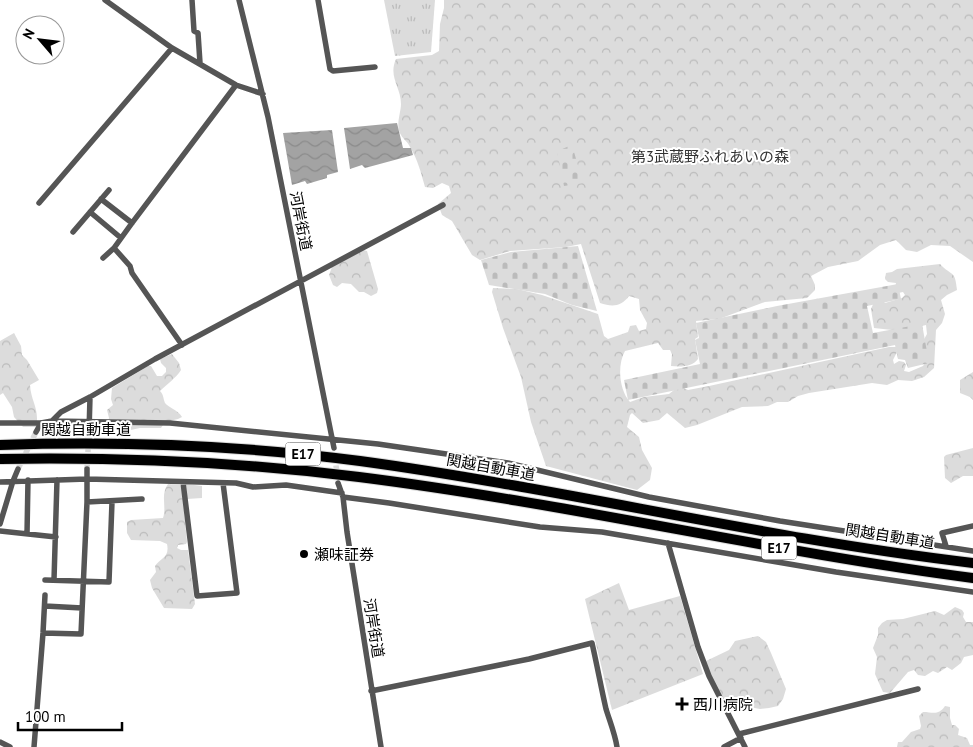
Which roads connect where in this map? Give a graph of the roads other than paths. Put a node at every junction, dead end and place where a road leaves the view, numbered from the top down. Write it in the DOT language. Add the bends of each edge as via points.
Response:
graph roads {
  1 [pos="105,0"];
  2 [pos="192,0"];
  3 [pos="239,0"];
  4 [pos="318,0"];
  5 [pos="172,48"];
  6 [pos="200,64"];
  7 [pos="375,67"];
  8 [pos="236,85"];
  9 [pos="263,94"];
  10 [pos="109,190"];
  11 [pos="101,199"];
  12 [pos="38,203"];
  13 [pos="443,205"];
  14 [pos="90,212"];
  15 [pos="132,223"];
  16 [pos="73,232"];
  17 [pos="121,238"];
  18 [pos="114,248"];
  19 [pos="103,258"];
  20 [pos="300,281"];
  21 [pos="182,345"];
  22 [pos="90,397"];
  23 [pos="52,421"];
  24 [pos="89,422"];
  25 [pos="0,423"];
  26 [pos="41,423"];
  27 [pos="36,432"];
  28 [pos="89,432"];
  29 [pos="333,438"];
  30 [pos="0,445"];
  31 [pos="334,448"];
  32 [pos="0,459"];
  33 [pos="18,469"];
  34 [pos="87,469"];
  35 [pos="87,479"];
  36 [pos="28,480"];
  37 [pos="57,480"];
  38 [pos="13,481"];
  39 [pos="0,482"];
  40 [pos="183,482"];
  41 [pos="223,483"];
  42 [pos="338,483"];
  43 [pos="342,495"];
  44 [pos="142,499"];
  45 [pos="87,502"];
  46 [pos="112,502"];
  47 [pos="0,524"];
  48 [pos="973,526"];
  49 [pos="0,531"];
  50 [pos="26,534"];
  51 [pos="56,537"];
  52 [pos="668,543"];
  53 [pos="946,546"];
  54 [pos="973,550"];
  55 [pos="973,563"];
  56 [pos="973,578"];
  57 [pos="45,580"];
  58 [pos="54,580"];
  59 [pos="84,582"];
  60 [pos="973,592"];
  61 [pos="45,595"];
  62 [pos="45,606"];
  63 [pos="82,608"];
  64 [pos="44,633"];
  65 [pos="918,690"];
  66 [pos="371,691"];
  67 [pos="740,736"];
  68 [pos="0,742"];
  69 [pos="10,747"];
  70 [pos="34,747"];
  71 [pos="381,747"];
  72 [pos="617,747"];
  73 [pos="724,747"];
  74 [pos="745,747"];
  1 -- 5 [label="street"];
  2 -- 6 [label="street"];
  3 -- 9 [label="street, 河岸街道"];
  4 -- 7 [label="street" via="330,69"];
  5 -- 6 [label="street"];
  5 -- 12 [label="street"];
  6 -- 8 [label="street"];
  8 -- 9 [label="street"];
  8 -- 15 [label="street"];
  9 -- 20 [label="street, 河岸街道"];
  10 -- 11 [label="street"];
  11 -- 14 [label="street"];
  11 -- 15 [label="street"];
  13 -- 20 [label="street"];
  14 -- 16 [label="street"];
  14 -- 17 [label="street"];
  15 -- 17 [label="street"];
  17 -- 18 [label="street"];
  18 -- 19 [label="street"];
  18 -- 21 [label="street" via="130,266"];
  20 -- 21 [label="street"];
  20 -- 29 [label="street, 河岸街道"];
  21 -- 22 [label="street"];
  22 -- 23 [label="street" via="61,412"];
  22 -- 24 [label="street"];
  23 -- 24 [label="street"];
  23 -- 26 [label="street"];
  24 -- 28 [label="street"];
  24 -- 29 [label="street" via="170,424"];
  25 -- 26 [label="street"];
  26 -- 27 [label="street"];
  29 -- 31 [label="street, 河岸街道"];
  29 -- 53 [label="street" via="508,464 649,497 789,523"];
  30 -- 55 [label="highway, 関越自動車道 / E17" via="71,442 241,448 360,461 803,538"];
  32 -- 56 [label="highway, 関越自動車道 / E17" via="160,460 358,476 515,500 891,567"];
  33 -- 38 [label="street"];
  34 -- 35 [label="street"];
  35 -- 37 [label="street"];
  35 -- 40 [label="street"];
  35 -- 45 [label="street"];
  36 -- 37 [label="street"];
  36 -- 38 [label="street"];
  36 -- 50 [label="street"];
  37 -- 51 [label="street"];
  38 -- 39 [label="street"];
  38 -- 47 [label="street"];
  40 -- 41 [label="street"];
  40 -- 41 [label="street" via="197,596 236,593"];
  41 -- 43 [label="street" via="252,487 286,485"];
  42 -- 43 [label="street, 河岸街道"];
  43 -- 52 [label="street" via="540,527 602,532"];
  43 -- 66 [label="street, 河岸街道"];
  44 -- 46 [label="street"];
  45 -- 46 [label="street"];
  45 -- 59 [label="street"];
  46 -- 59 [label="street" via="109,582"];
  48 -- 53 [label="street" via="942,533"];
  49 -- 50 [label="street"];
  50 -- 51 [label="street"];
  51 -- 58 [label="street"];
  52 -- 60 [label="street"];
  52 -- 67 [label="street" via="709,676"];
  53 -- 54 [label="street"];
  57 -- 58 [label="street"];
  58 -- 59 [label="street"];
  59 -- 63 [label="street"];
  61 -- 62 [label="street"];
  62 -- 63 [label="street"];
  62 -- 64 [label="street"];
  63 -- 64 [label="street" via="80,634"];
  64 -- 70 [label="street"];
  65 -- 67 [label="street"];
  66 -- 71 [label="street, 河岸街道"];
  66 -- 72 [label="street" via="529,659 592,642"];
  67 -- 73 [label="street"];
  67 -- 74 [label="street"];
  68 -- 69 [label="street"];
}
